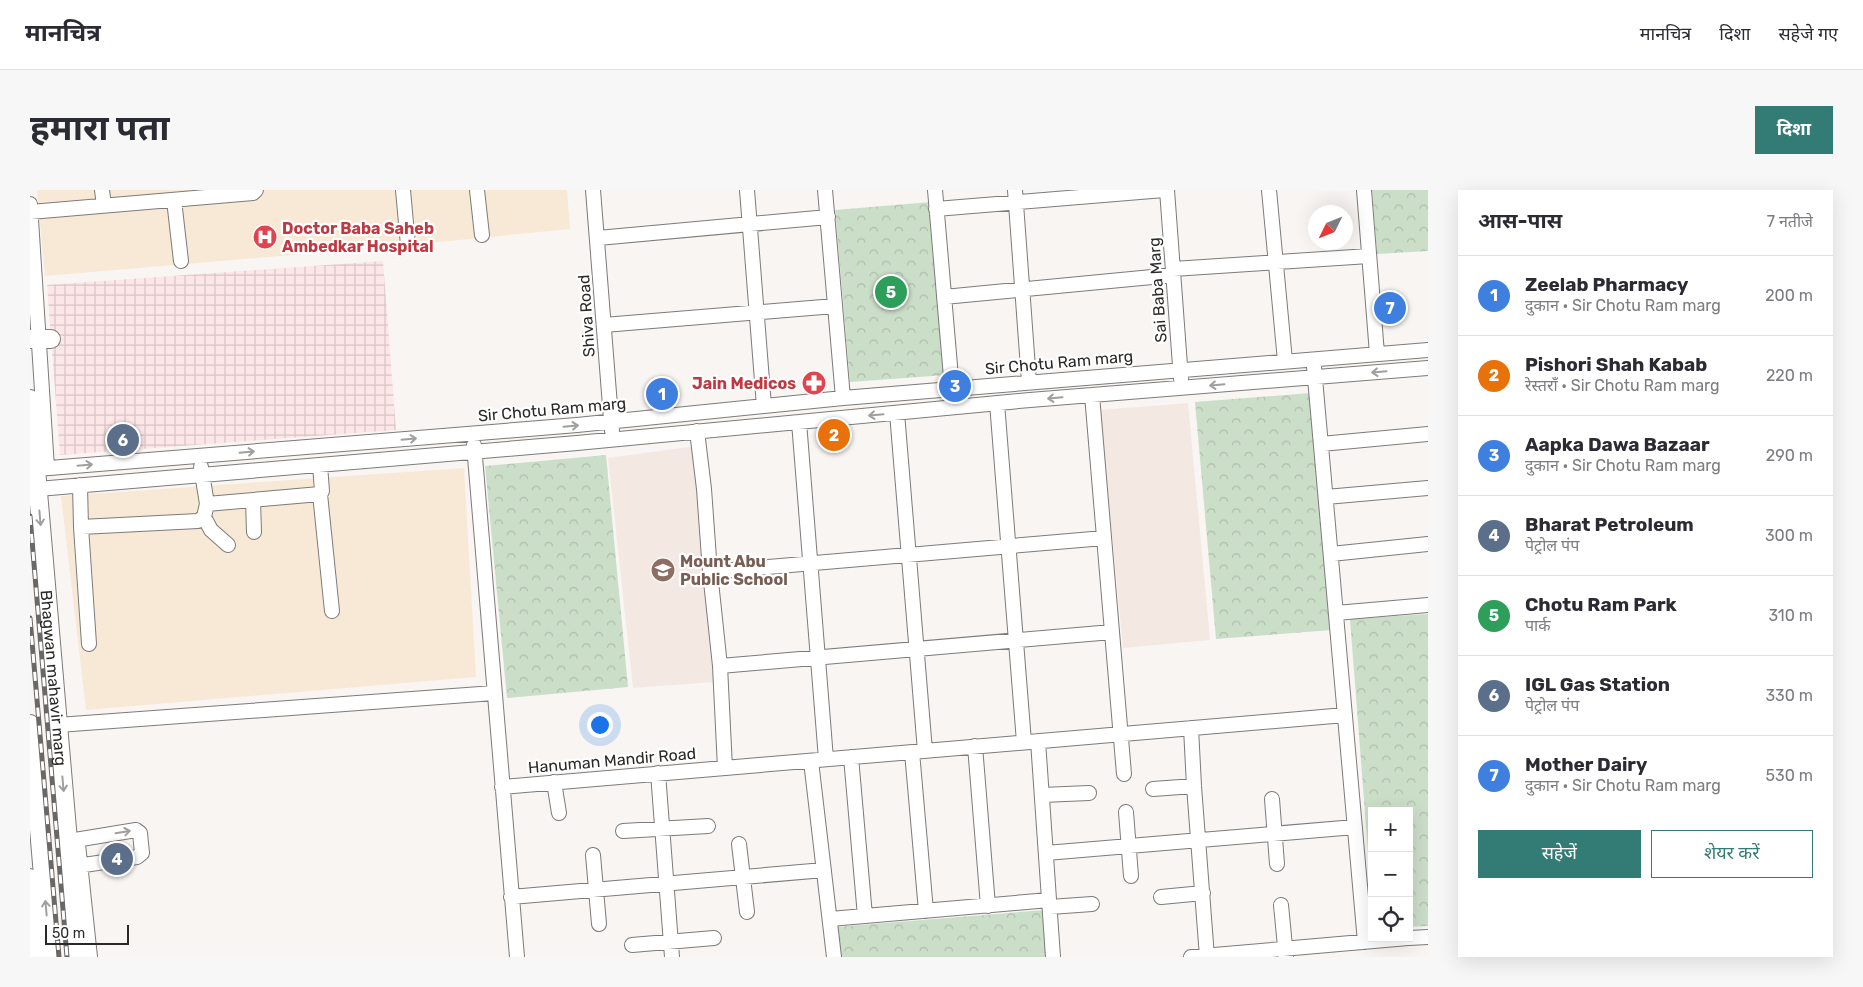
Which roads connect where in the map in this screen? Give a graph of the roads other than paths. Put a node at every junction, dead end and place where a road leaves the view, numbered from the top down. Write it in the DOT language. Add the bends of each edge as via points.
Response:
graph roads {
  1 [pos="102,190"];
  2 [pos="256,190"];
  3 [pos="402,190"];
  4 [pos="477,190"];
  5 [pos="593,190"];
  6 [pos="747,190"];
  7 [pos="826,190"];
  8 [pos="935,190"];
  9 [pos="1165,190"];
  10 [pos="1269,190"];
  11 [pos="1364,190"];
  12 [pos="1016,196"];
  13 [pos="174,200"];
  14 [pos="104,206"];
  15 [pos="30,209"];
  16 [pos="936,209"];
  17 [pos="828,218"];
  18 [pos="750,224"];
  19 [pos="482,235"];
  20 [pos="598,238"];
  21 [pos="408,245"];
  22 [pos="1369,256"];
  23 [pos="181,261"];
  24 [pos="1276,262"];
  25 [pos="1173,272"];
  26 [pos="1022,288"];
  27 [pos="944,297"];
  28 [pos="835,306"];
  29 [pos="757,312"];
  30 [pos="604,325"];
  31 [pos="51,339"];
  32 [pos="30,340"];
  33 [pos="1428,350"];
  34 [pos="1377,354"];
  35 [pos="1314,359"];
  36 [pos="1285,361"];
  37 [pos="1428,368"];
  38 [pos="1180,370"];
  39 [pos="1315,377"];
  40 [pos="1029,382"];
  41 [pos="1182,388"];
  42 [pos="952,389"];
  43 [pos="1092,395"];
  44 [pos="843,398"];
  45 [pos="30,399"];
  46 [pos="997,403"];
  47 [pos="764,406"];
  48 [pos="897,413"];
  49 [pos="611,422"];
  50 [pos="799,422"];
  51 [pos="698,431"];
  52 [pos="473,434"];
  53 [pos="1428,434"];
  54 [pos="613,440"];
  55 [pos="1321,444"];
  56 [pos="474,452"];
  57 [pos="199,455"];
  58 [pos="320,465"];
  59 [pos="42,468"];
  60 [pos="202,475"];
  61 [pos="80,485"];
  62 [pos="1428,488"];
  63 [pos="38,489"];
  64 [pos="320,494"];
  65 [pos="1326,497"];
  66 [pos="253,500"];
  67 [pos="206,510"];
  68 [pos="81,527"];
  69 [pos="254,532"];
  70 [pos="1104,538"];
  71 [pos="1428,544"];
  72 [pos="228,545"];
  73 [pos="1009,546"];
  74 [pos="1331,554"];
  75 [pos="909,555"];
  76 [pos="810,563"];
  77 [pos="710,572"];
  78 [pos="1428,605"];
  79 [pos="332,611"];
  80 [pos="1336,614"];
  81 [pos="1112,632"];
  82 [pos="1016,641"];
  83 [pos="89,644"];
  84 [pos="916,649"];
  85 [pos="817,658"];
  86 [pos="720,666"];
  87 [pos="494,692"];
  88 [pos="1345,715"];
  89 [pos="30,724"];
  90 [pos="58,725"];
  91 [pos="1191,728"];
  92 [pos="1121,734"];
  93 [pos="1031,742"];
  94 [pos="975,746"];
  95 [pos="919,751"];
  96 [pos="851,757"];
  97 [pos="826,759"];
  98 [pos="811,760"];
  99 [pos="725,768"];
  100 [pos="658,773"];
  101 [pos="1124,774"];
  102 [pos="554,782"];
  103 [pos="1194,786"];
  104 [pos="502,787"];
  105 [pos="1153,790"];
  106 [pos="1089,793"];
  107 [pos="1042,795"];
  108 [pos="1272,799"];
  109 [pos="1126,812"];
  110 [pos="559,813"];
  111 [pos="708,826"];
  112 [pos="1355,827"];
  113 [pos="662,828"];
  114 [pos="623,831"];
  115 [pos="1275,834"];
  116 [pos="1199,840"];
  117 [pos="71,841"];
  118 [pos="739,844"];
  119 [pos="1128,846"];
  120 [pos="1046,853"];
  121 [pos="593,854"];
  122 [pos="1277,864"];
  123 [pos="74,869"];
  124 [pos="824,870"];
  125 [pos="1131,876"];
  126 [pos="743,877"];
  127 [pos="37,878"];
  128 [pos="666,884"];
  129 [pos="596,890"];
  130 [pos="1203,893"];
  131 [pos="511,897"];
  132 [pos="1161,897"];
  133 [pos="1049,904"];
  134 [pos="1092,904"];
  135 [pos="1280,905"];
  136 [pos="988,906"];
  137 [pos="926,911"];
  138 [pos="747,912"];
  139 [pos="865,916"];
  140 [pos="830,920"];
  141 [pos="599,924"];
  142 [pos="1428,936"];
  143 [pos="714,938"];
  144 [pos="1413,938"];
  145 [pos="671,942"];
  146 [pos="1365,942"];
  147 [pos="1368,942"];
  148 [pos="632,945"];
  149 [pos="1285,954"];
  150 [pos="1207,956"];
  151 [pos="36,957"];
  152 [pos="50,957"];
  153 [pos="78,957"];
  154 [pos="90,957"];
  155 [pos="517,957"];
  156 [pos="672,957"];
  157 [pos="834,957"];
  158 [pos="1053,957"];
  159 [pos="1191,957"];
  1 -- 14 [label="street"];
  2 -- 13 [label="street" via="253,193"];
  3 -- 21 [label="street"];
  4 -- 19 [label="street"];
  5 -- 20 [label="street, Shiva Road"];
  6 -- 18 [label="street"];
  7 -- 17 [label="street"];
  8 -- 16 [label="street"];
  9 -- 12 [label="street"];
  9 -- 25 [label="street, Sai Baba Marg"];
  10 -- 24 [label="street"];
  11 -- 22 [label="street"];
  12 -- 16 [label="street"];
  12 -- 26 [label="street"];
  13 -- 14 [label="street"];
  13 -- 23 [label="street"];
  14 -- 15 [label="street"];
  15 -- 59 [label="street"];
  16 -- 27 [label="street"];
  17 -- 18 [label="street"];
  17 -- 28 [label="street"];
  18 -- 20 [label="street"];
  18 -- 29 [label="street"];
  20 -- 30 [label="street, Shiva Road"];
  22 -- 24 [label="street"];
  22 -- 34 [label="street"];
  24 -- 25 [label="street"];
  24 -- 36 [label="street"];
  25 -- 26 [label="street"];
  25 -- 38 [label="street, Sai Baba Marg"];
  26 -- 27 [label="street"];
  26 -- 40 [label="street"];
  27 -- 42 [label="street"];
  28 -- 29 [label="street"];
  28 -- 44 [label="street"];
  29 -- 30 [label="street"];
  29 -- 47 [label="street"];
  30 -- 49 [label="street, Shiva Road"];
  31 -- 32 [label="main road"];
  33 -- 34 [label="street, Sir Chotu Ram marg"];
  34 -- 35 [label="street, Sir Chotu Ram marg"];
  35 -- 36 [label="street, Sir Chotu Ram marg"];
  35 -- 39 [label="street"];
  36 -- 38 [label="street, Sir Chotu Ram marg"];
  37 -- 39 [label="street, one-way"];
  38 -- 40 [label="street, Sir Chotu Ram marg"];
  38 -- 41 [label="street, Sai Baba Marg"];
  39 -- 41 [label="street, one-way"];
  39 -- 55 [label="street"];
  40 -- 42 [label="street, Sir Chotu Ram marg"];
  41 -- 43 [label="street"];
  42 -- 44 [label="street, Sir Chotu Ram marg"];
  43 -- 46 [label="street, one-way"];
  43 -- 70 [label="street"];
  44 -- 47 [label="street, Sir Chotu Ram marg"];
  45 -- 59 [label="main road, Bhagwan mahavir marg"];
  46 -- 48 [label="street"];
  46 -- 73 [label="street"];
  47 -- 49 [label="street, Sir Chotu Ram marg"];
  48 -- 50 [label="street, one-way"];
  48 -- 75 [label="street"];
  52 -- 49 [label="street, Sir Chotu Ram marg, one-way"];
  49 -- 54 [label="street, Shiva Road"];
  50 -- 51 [label="street"];
  50 -- 76 [label="street"];
  51 -- 54 [label="street"];
  51 -- 77 [label="street"];
  52 -- 56 [label="street"];
  57 -- 52 [label="street, Sir Chotu Ram marg, one-way"];
  53 -- 55 [label="street"];
  54 -- 56 [label="street"];
  55 -- 65 [label="street"];
  56 -- 58 [label="street"];
  56 -- 87 [label="street"];
  59 -- 57 [label="street, Sir Chotu Ram marg, one-way"];
  57 -- 60 [label="street"];
  58 -- 60 [label="street"];
  58 -- 64 [label="street"];
  59 -- 63 [label="main road, Bhagwan mahavir marg"];
  60 -- 61 [label="street"];
  60 -- 67 [label="street"];
  61 -- 63 [label="street"];
  61 -- 68 [label="street"];
  62 -- 65 [label="street"];
  63 -- 90 [label="main road, Bhagwan mahavir marg, one-way"];
  64 -- 66 [label="street"];
  64 -- 79 [label="street"];
  65 -- 74 [label="street"];
  66 -- 67 [label="street"];
  66 -- 69 [label="street"];
  67 -- 68 [label="street" via="198,521"];
  67 -- 72 [label="street" via="211,530"];
  68 -- 83 [label="street"];
  70 -- 73 [label="street"];
  70 -- 81 [label="street"];
  71 -- 74 [label="street"];
  73 -- 75 [label="street"];
  73 -- 82 [label="street"];
  74 -- 80 [label="street"];
  75 -- 76 [label="street"];
  75 -- 84 [label="street"];
  76 -- 77 [label="street"];
  76 -- 85 [label="street"];
  77 -- 86 [label="street"];
  78 -- 80 [label="street"];
  80 -- 88 [label="street"];
  81 -- 82 [label="street"];
  81 -- 92 [label="street"];
  82 -- 84 [label="street"];
  82 -- 93 [label="street"];
  84 -- 85 [label="street"];
  84 -- 95 [label="street"];
  85 -- 86 [label="street"];
  85 -- 97 [label="street"];
  86 -- 99 [label="street"];
  87 -- 90 [label="street"];
  87 -- 104 [label="street"];
  88 -- 91 [label="street, Hanuman Mandir Road"];
  88 -- 112 [label="street"];
  89 -- 127 [label="main road, Bhagwan mahavir marg"];
  90 -- 117 [label="main road, Bhagwan mahavir marg, one-way"];
  91 -- 92 [label="street, Hanuman Mandir Road"];
  91 -- 103 [label="street"];
  92 -- 93 [label="street, Hanuman Mandir Road"];
  92 -- 101 [label="street"];
  93 -- 94 [label="street, Hanuman Mandir Road"];
  93 -- 107 [label="street"];
  94 -- 95 [label="street, Hanuman Mandir Road"];
  94 -- 136 [label="street"];
  95 -- 96 [label="street, Hanuman Mandir Road"];
  95 -- 137 [label="street"];
  96 -- 97 [label="street, Hanuman Mandir Road"];
  96 -- 139 [label="street"];
  97 -- 98 [label="street, Hanuman Mandir Road"];
  98 -- 99 [label="street, Hanuman Mandir Road"];
  98 -- 124 [label="street"];
  99 -- 100 [label="street, Hanuman Mandir Road"];
  100 -- 102 [label="street, Hanuman Mandir Road"];
  100 -- 113 [label="street"];
  102 -- 104 [label="street, Hanuman Mandir Road"];
  102 -- 110 [label="street"];
  103 -- 105 [label="street"];
  103 -- 116 [label="street"];
  104 -- 131 [label="street"];
  106 -- 107 [label="street"];
  107 -- 120 [label="street"];
  108 -- 115 [label="street"];
  109 -- 119 [label="street"];
  111 -- 113 [label="street"];
  112 -- 115 [label="street"];
  112 -- 146 [label="street"];
  113 -- 114 [label="street"];
  113 -- 128 [label="street"];
  115 -- 116 [label="street"];
  115 -- 122 [label="street"];
  116 -- 119 [label="street"];
  116 -- 130 [label="street"];
  117 -- 123 [label="main road, Bhagwan mahavir marg"];
  117 -- 123 [label="street, one-way" via="136,830 140,833 140,856"];
  118 -- 126 [label="street"];
  119 -- 120 [label="street"];
  119 -- 125 [label="street"];
  120 -- 133 [label="street"];
  121 -- 129 [label="street"];
  123 -- 127 [label="main road"];
  123 -- 153 [label="main road, Bhagwan mahavir marg"];
  123 -- 154 [label="street"];
  124 -- 126 [label="street"];
  124 -- 140 [label="street"];
  126 -- 128 [label="street"];
  126 -- 138 [label="street"];
  127 -- 151 [label="street"];
  152 -- 127 [label="main road, Bhagwan mahavir marg, one-way"];
  128 -- 129 [label="street"];
  128 -- 145 [label="street"];
  129 -- 131 [label="street"];
  129 -- 141 [label="street"];
  130 -- 132 [label="street"];
  130 -- 150 [label="street"];
  131 -- 155 [label="street"];
  133 -- 134 [label="street"];
  133 -- 136 [label="street"];
  133 -- 158 [label="street"];
  135 -- 149 [label="street"];
  136 -- 137 [label="street"];
  137 -- 139 [label="street"];
  139 -- 140 [label="street"];
  140 -- 157 [label="street"];
  142 -- 144 [label="street"];
  143 -- 145 [label="street"];
  145 -- 148 [label="street"];
  145 -- 156 [label="street"];
  146 -- 147 [label="street"];
  146 -- 149 [label="street"];
  149 -- 150 [label="street"];
  150 -- 159 [label="street"];
}
